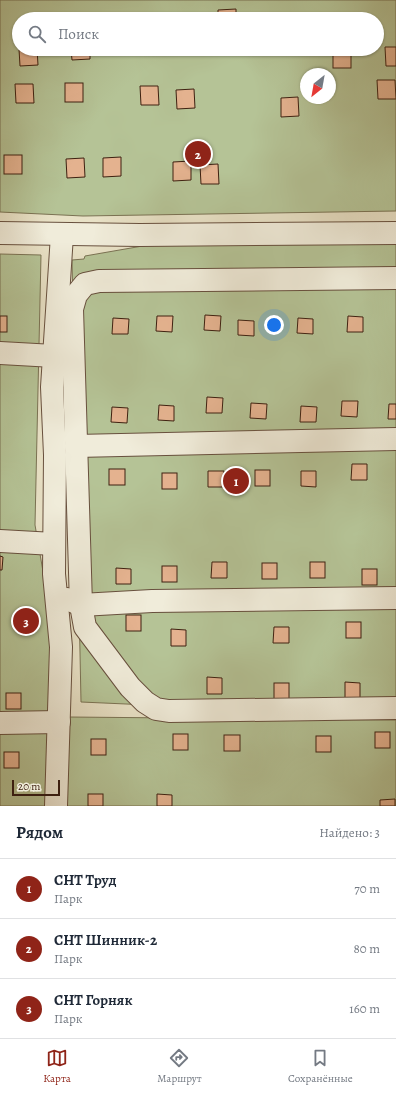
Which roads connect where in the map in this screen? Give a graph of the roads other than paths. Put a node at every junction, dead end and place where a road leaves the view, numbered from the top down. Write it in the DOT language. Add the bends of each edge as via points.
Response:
graph roads {
  1 [pos="0,233"];
  2 [pos="396,233"];
  3 [pos="62,235"];
  4 [pos="396,278"];
  5 [pos="0,353"];
  6 [pos="54,356"];
  7 [pos="396,439"];
  8 [pos="76,446"];
  9 [pos="0,541"];
  10 [pos="54,544"];
  11 [pos="55,594"];
  12 [pos="396,598"];
  13 [pos="80,605"];
  14 [pos="396,708"];
  15 [pos="59,722"];
  16 [pos="0,723"];
  17 [pos="56,806"];
  1 -- 3 [label="street"];
  2 -- 3 [label="street"];
  3 -- 6 [label="street"];
  4 -- 8 [label="street" via="99,281 85,284 76,296 72,309"];
  5 -- 6 [label="street"];
  6 -- 10 [label="street"];
  7 -- 8 [label="street"];
  8 -- 13 [label="street"];
  9 -- 10 [label="street"];
  10 -- 11 [label="street"];
  11 -- 13 [label="street"];
  11 -- 15 [label="street" via="61,647"];
  12 -- 13 [label="street" via="152,601"];
  13 -- 14 [label="street" via="85,626 130,687 156,709 169,711"];
  15 -- 16 [label="street"];
  15 -- 17 [label="street"];
}
